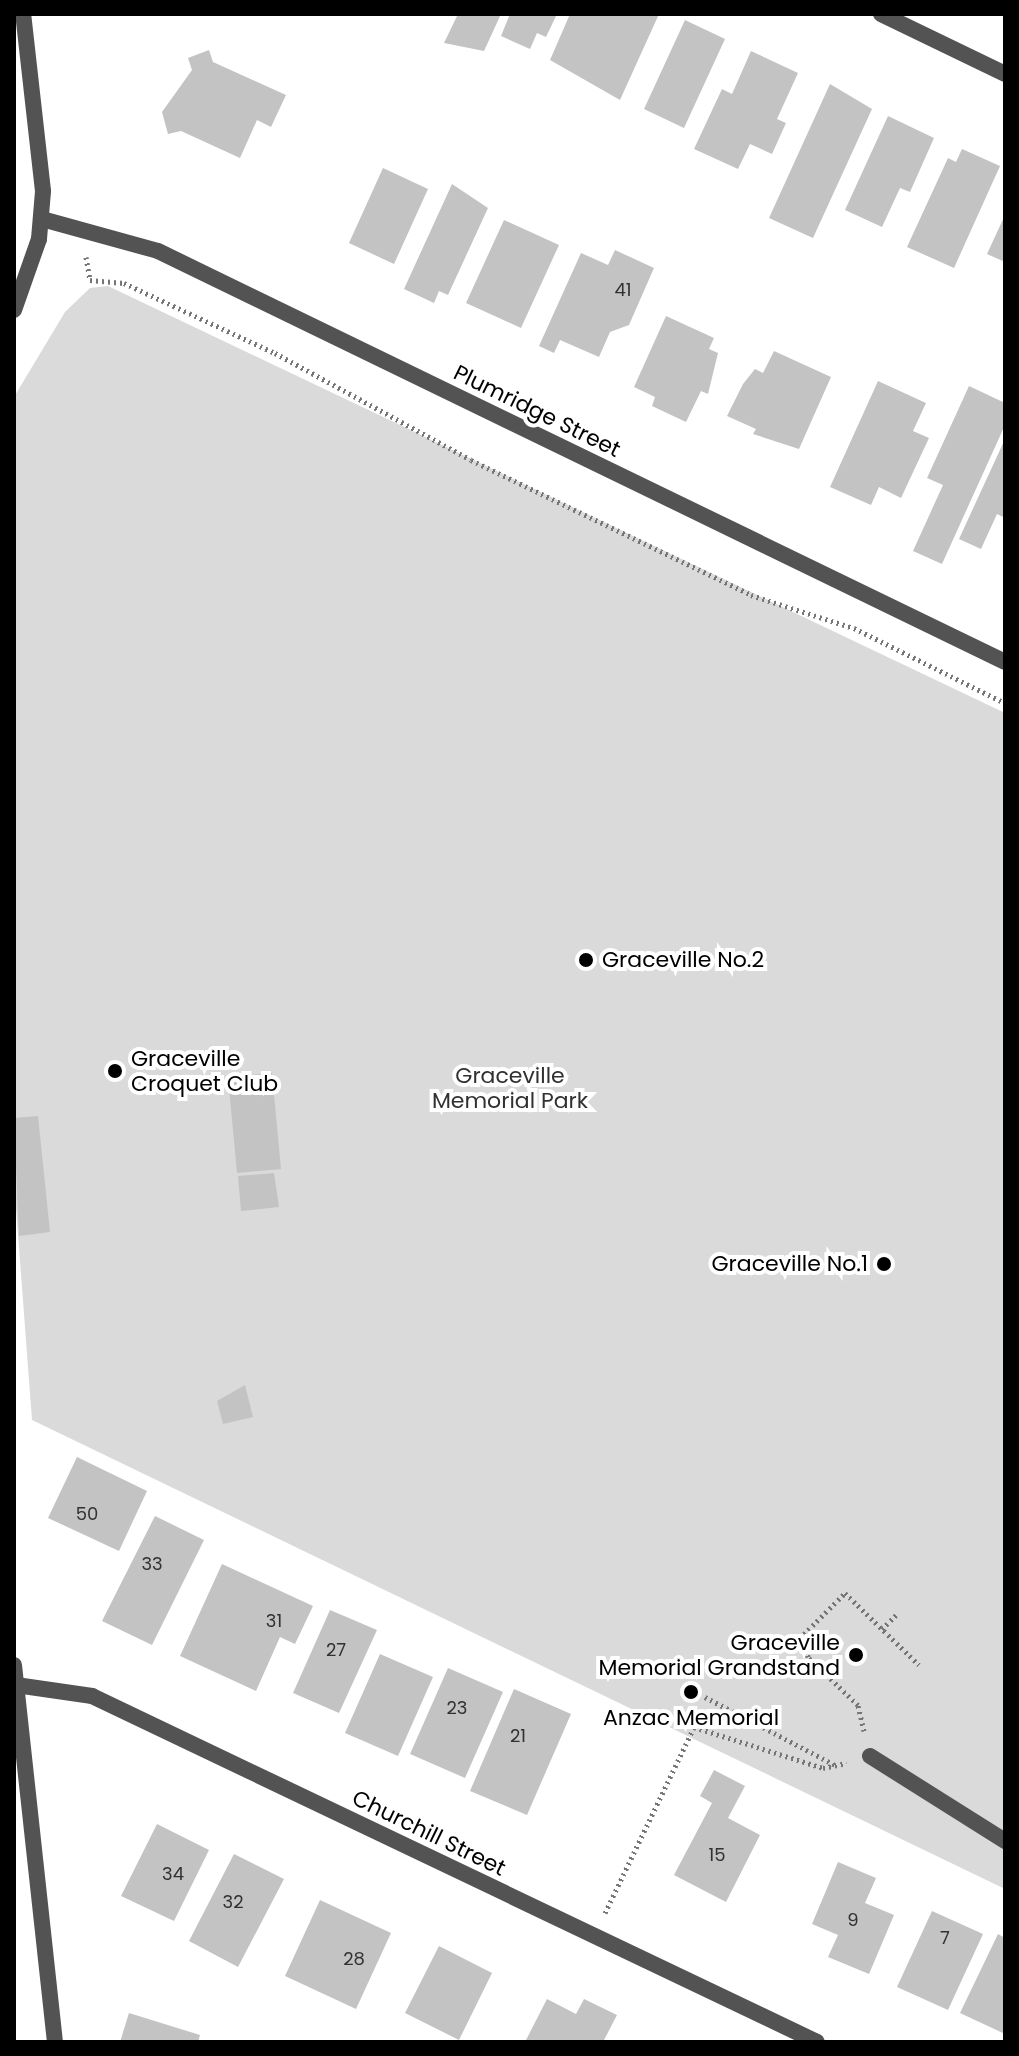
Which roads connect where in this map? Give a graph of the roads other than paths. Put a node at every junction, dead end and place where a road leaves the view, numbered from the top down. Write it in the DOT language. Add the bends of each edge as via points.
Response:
graph roads {
  1 [pos="23,14"];
  2 [pos="881,14"];
  3 [pos="1005,74"];
  4 [pos="42,219"];
  5 [pos="14,310"];
  6 [pos="1005,662"];
  7 [pos="14,1665"];
  8 [pos="16,1685"];
  9 [pos="870,1756"];
  10 [pos="1005,1841"];
  11 [pos="55,2042"];
  12 [pos="817,2042"];
  1 -- 4 [label="street"];
  2 -- 3 [label="street"];
  4 -- 5 [label="street"];
  4 -- 6 [label="street, Plumridge Street" via="158,251"];
  7 -- 8 [label="street"];
  8 -- 11 [label="street"];
  8 -- 12 [label="street, Churchill Street" via="92,1696"];
  9 -- 10 [label="street"];
}
